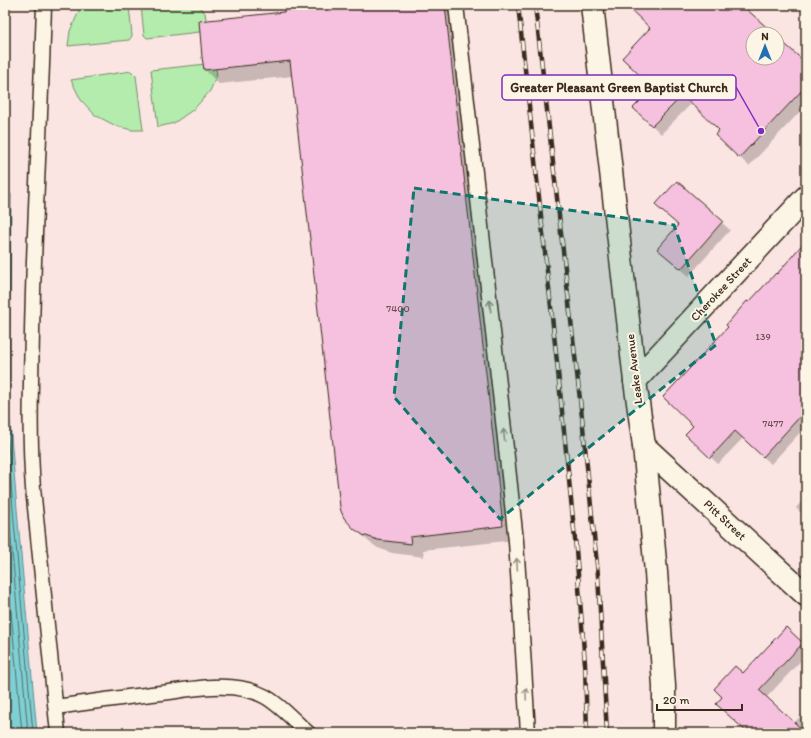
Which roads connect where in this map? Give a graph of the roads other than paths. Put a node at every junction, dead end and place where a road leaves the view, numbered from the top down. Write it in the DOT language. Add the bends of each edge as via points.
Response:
graph roads {
  1 [pos="44,5"];
  2 [pos="456,5"];
  3 [pos="592,5"];
  4 [pos="806,197"];
  5 [pos="635,381"];
  6 [pos="644,446"];
  7 [pos="806,595"];
  8 [pos="56,707"];
  9 [pos="58,733"];
  10 [pos="308,733"];
  11 [pos="528,733"];
  12 [pos="664,733"];
  1 -- 8 [label="lane" via="33,269 30,456"];
  11 -- 2 [label="lane, one-way" via="516,541"];
  3 -- 5 [label="street, Leake Avenue"];
  4 -- 5 [label="street, Cherokee Street"];
  5 -- 6 [label="street, Leake Avenue"];
  6 -- 7 [label="street, Pitt Street"];
  6 -- 12 [label="street, Leake Avenue" via="664,686"];
  8 -- 9 [label="lane"];
  8 -- 10 [label="lane" via="195,689 233,688 263,696 279,706"];
}
